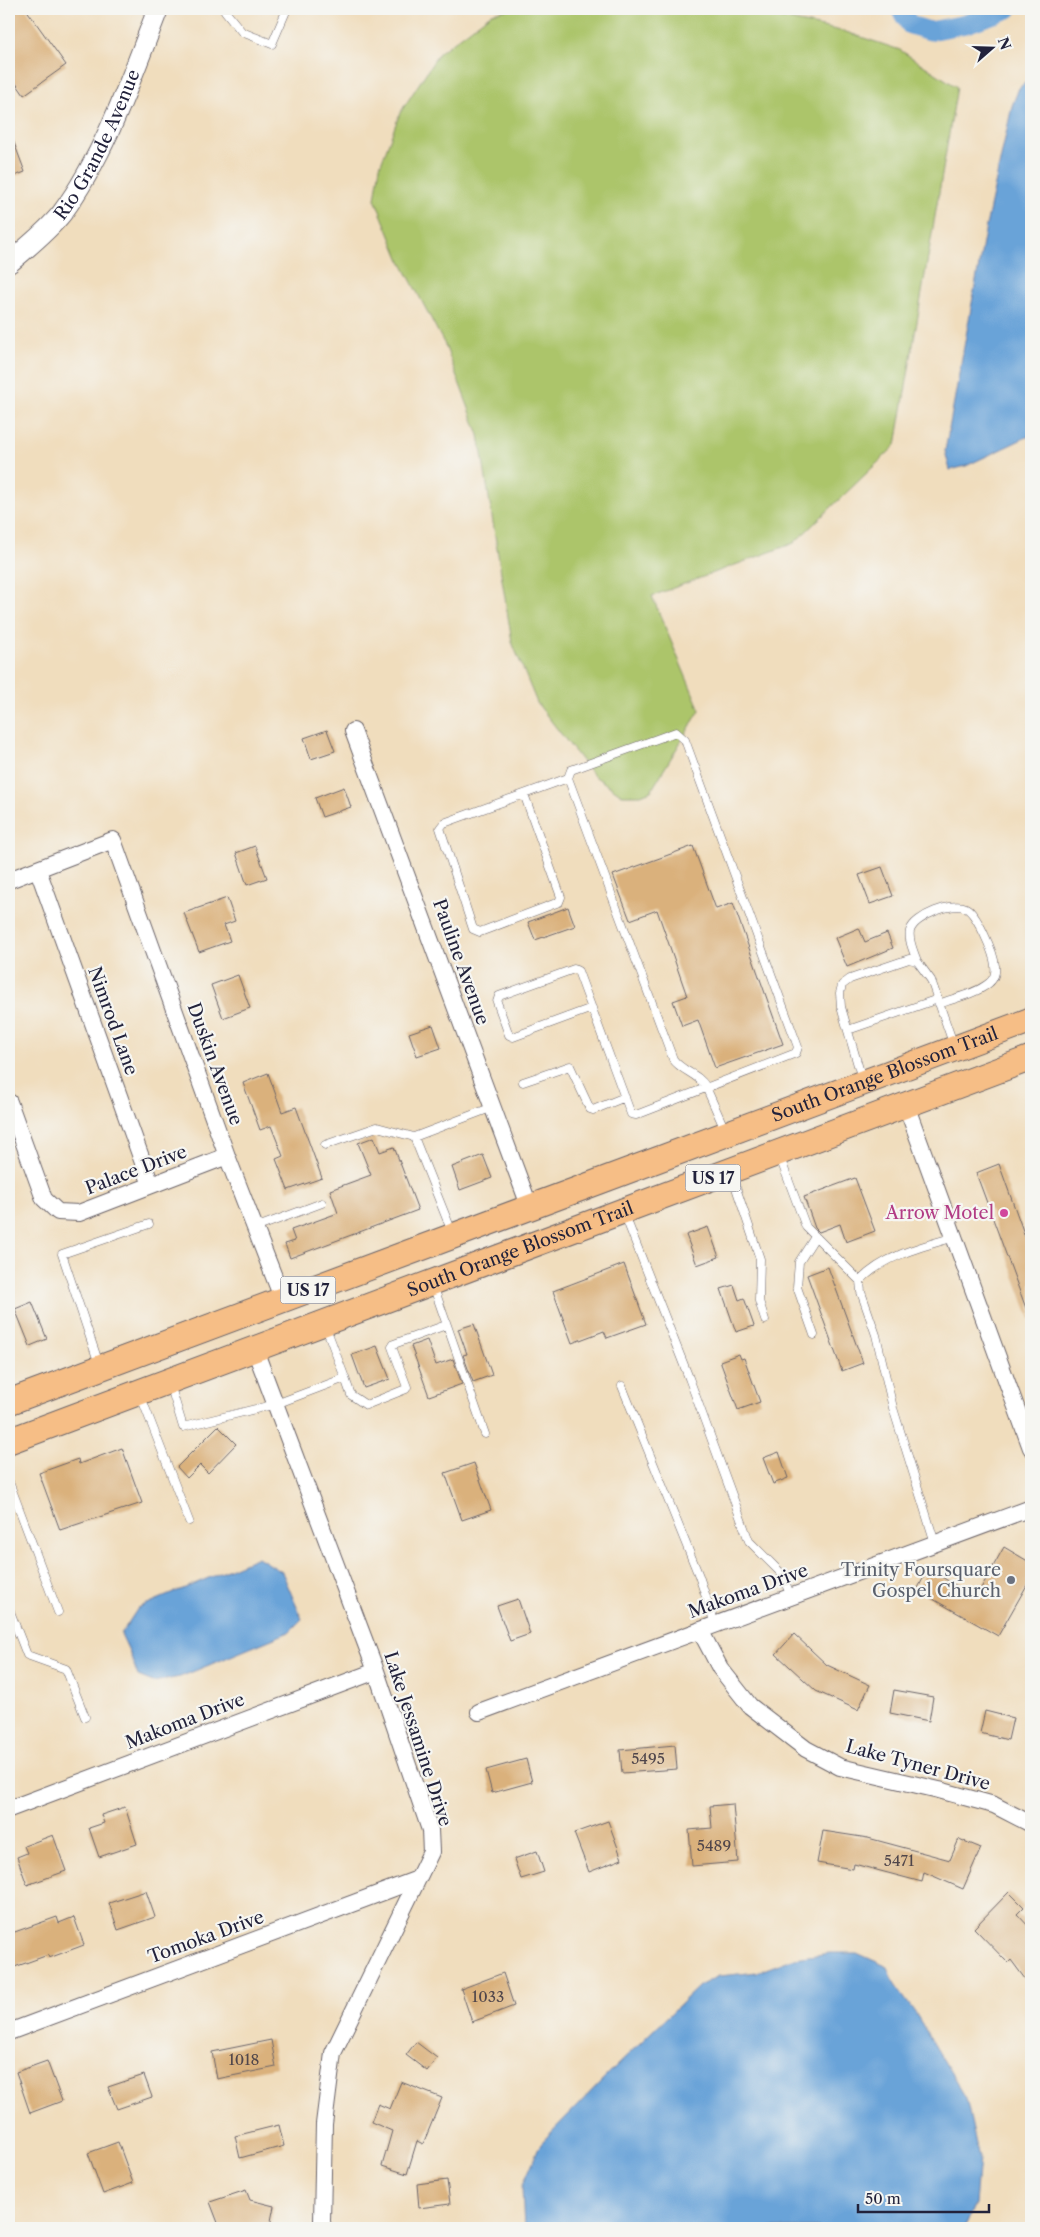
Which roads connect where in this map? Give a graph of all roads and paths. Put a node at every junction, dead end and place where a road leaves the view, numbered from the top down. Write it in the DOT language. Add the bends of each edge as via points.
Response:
graph roads {
  1 [pos="226,9"];
  2 [pos="287,9"];
  3 [pos="153,10"];
  4 [pos="9,263"];
  5 [pos="353,731"];
  6 [pos="568,778"];
  7 [pos="524,794"];
  8 [pos="38,870"];
  9 [pos="9,880"];
  10 [pos="917,961"];
  11 [pos="938,1002"];
  12 [pos="592,1008"];
  13 [pos="1031,1020"];
  14 [pos="848,1030"];
  15 [pos="955,1049"];
  16 [pos="1031,1058"];
  17 [pos="523,1082"];
  18 [pos="863,1083"];
  19 [pos="706,1087"];
  20 [pos="625,1098"];
  21 [pos="9,1102"];
  22 [pos="906,1105"];
  23 [pos="494,1107"];
  24 [pos="727,1134"];
  25 [pos="414,1137"];
  26 [pos="324,1145"];
  27 [pos="778,1153"];
  28 [pos="227,1156"];
  29 [pos="731,1171"];
  30 [pos="608,1179"];
  31 [pos="151,1185"];
  32 [pos="322,1203"];
  33 [pos="530,1208"];
  34 [pos="623,1211"];
  35 [pos="149,1224"];
  36 [pos="255,1228"];
  37 [pos="575,1230"];
  38 [pos="454,1236"];
  39 [pos="815,1237"];
  40 [pos="955,1237"];
  41 [pos="491,1261"];
  42 [pos="860,1281"];
  43 [pos="432,1283"];
  44 [pos="283,1300"];
  45 [pos="765,1320"];
  46 [pos="324,1324"];
  47 [pos="446,1325"];
  48 [pos="814,1335"];
  49 [pos="255,1350"];
  50 [pos="100,1368"];
  51 [pos="345,1378"];
  52 [pos="169,1382"];
  53 [pos="622,1386"];
  54 [pos="140,1392"];
  55 [pos="9,1402"];
  56 [pos="276,1404"];
  57 [pos="485,1434"];
  58 [pos="9,1441"];
  59 [pos="1031,1448"];
  60 [pos="9,1482"];
  61 [pos="1031,1508"];
  62 [pos="189,1521"];
  63 [pos="935,1543"];
  64 [pos="791,1596"];
  65 [pos="9,1609"];
  66 [pos="58,1612"];
  67 [pos="715,1624"];
  68 [pos="700,1630"];
  69 [pos="376,1671"];
  70 [pos="479,1712"];
  71 [pos="85,1716"];
  72 [pos="9,1809"];
  73 [pos="1031,1824"];
  74 [pos="418,1879"];
  75 [pos="9,2032"];
  76 [pos="324,2228"];
  1 -- 2 [label="lane" via="242,32 272,44"];
  3 -- 4 [label="street, Rio Grande Avenue" via="125,92 80,185 61,214"];
  5 -- 23 [label="street, Pauline Avenue"];
  6 -- 7 [label="lane"];
  6 -- 19 [label="lane" via="673,1059 678,1066 697,1076"];
  6 -- 19 [label="lane" via="571,770 676,732 685,740 798,1047 796,1053"];
  7 -- 7 [label="lane" via="444,823 440,828 474,929 480,932 559,902 561,897"];
  8 -- 9 [label="street"];
  8 -- 28 [label="street, Duskin Avenue" via="113,840"];
  8 -- 31 [label="street, Nimrod Lane"];
  10 -- 11 [label="lane" via="931,980"];
  10 -- 11 [label="lane" via="910,942 913,924 920,918 955,905 971,911 995,964 995,974 981,988"];
  10 -- 14 [label="lane" via="908,959 850,979 842,985 841,1008"];
  11 -- 14 [label="lane"];
  11 -- 15 [label="lane"];
  12 -- 12 [label="lane" via="574,969 499,996 497,1002 509,1035 513,1037"];
  12 -- 20 [label="lane"];
  13 -- 15 [label="main road, South Orange Blossom Trail / US 17"];
  14 -- 18 [label="lane"];
  15 -- 18 [label="main road, South Orange Blossom Trail / US 17"];
  16 -- 22 [label="main road, South Orange Blossom Trail / US 17"];
  17 -- 20 [label="lane" via="570,1066 590,1109"];
  18 -- 24 [label="main road, South Orange Blossom Trail / US 17"];
  19 -- 20 [label="lane" via="636,1115 631,1114"];
  19 -- 24 [label="lane"];
  21 -- 31 [label="street, Palace Drive" via="44,1199 58,1212 79,1213"];
  22 -- 27 [label="main road, South Orange Blossom Trail / US 17"];
  22 -- 40 [label="street"];
  23 -- 25 [label="lane"];
  23 -- 33 [label="street, Pauline Avenue"];
  24 -- 30 [label="main road, South Orange Blossom Trail / US 17"];
  25 -- 26 [label="lane" via="377,1127"];
  25 -- 38 [label="lane"];
  27 -- 29 [label="main road, South Orange Blossom Trail / US 17"];
  27 -- 39 [label="lane" via="806,1227"];
  28 -- 31 [label="street, Palace Drive"];
  28 -- 36 [label="street, Duskin Avenue"];
  29 -- 34 [label="main road, South Orange Blossom Trail / US 17"];
  29 -- 45 [label="lane" via="760,1259 759,1301"];
  30 -- 33 [label="main road, South Orange Blossom Trail / US 17"];
  30 -- 37 [label="main road" via="589,1195 578,1210"];
  32 -- 36 [label="lane"];
  33 -- 38 [label="main road, South Orange Blossom Trail / US 17"];
  33 -- 41 [label="main road" via="525,1225"];
  34 -- 37 [label="main road, South Orange Blossom Trail / US 17"];
  34 -- 64 [label="lane" via="750,1541 781,1573"];
  35 -- 50 [label="lane" via="62,1254"];
  36 -- 44 [label="street, Duskin Avenue"];
  37 -- 41 [label="main road, South Orange Blossom Trail / US 17"];
  38 -- 44 [label="main road, South Orange Blossom Trail / US 17"];
  39 -- 42 [label="lane"];
  39 -- 48 [label="lane" via="799,1262 796,1287"];
  40 -- 42 [label="lane" via="889,1260"];
  40 -- 59 [label="street"];
  41 -- 43 [label="main road, South Orange Blossom Trail / US 17"];
  42 -- 63 [label="lane" via="892,1408"];
  43 -- 46 [label="main road, South Orange Blossom Trail / US 17"];
  43 -- 47 [label="lane"];
  44 -- 50 [label="main road, South Orange Blossom Trail / US 17"];
  46 -- 49 [label="main road, South Orange Blossom Trail / US 17"];
  46 -- 51 [label="lane"];
  47 -- 51 [label="lane" via="392,1347 406,1389 366,1405 352,1395"];
  47 -- 57 [label="lane"];
  49 -- 52 [label="main road, South Orange Blossom Trail / US 17"];
  49 -- 56 [label="street, Lake Jessamine Drive"];
  50 -- 55 [label="main road, South Orange Blossom Trail / US 17"];
  51 -- 56 [label="lane"];
  52 -- 54 [label="main road, South Orange Blossom Trail / US 17"];
  52 -- 56 [label="lane" via="183,1427"];
  53 -- 67 [label="lane"];
  54 -- 58 [label="main road, South Orange Blossom Trail / US 17"];
  54 -- 62 [label="lane"];
  56 -- 69 [label="street, Lake Jessamine Drive"];
  60 -- 66 [label="lane"];
  61 -- 63 [label="street, Makoma Drive"];
  63 -- 64 [label="street, Makoma Drive"];
  64 -- 67 [label="street, Makoma Drive"];
  65 -- 71 [label="lane" via="26,1655 66,1669"];
  67 -- 68 [label="street, Makoma Drive"];
  68 -- 70 [label="street, Makoma Drive"];
  68 -- 73 [label="street, Lake Tyner Drive" via="720,1668 750,1706 806,1749 840,1767 994,1805"];
  69 -- 72 [label="street, Makoma Drive"];
  69 -- 74 [label="street, Lake Jessamine Drive" via="430,1830 431,1852"];
  74 -- 75 [label="street, Tomoka Drive"];
  74 -- 76 [label="street, Lake Jessamine Drive" via="333,2053 324,2124"];
}
